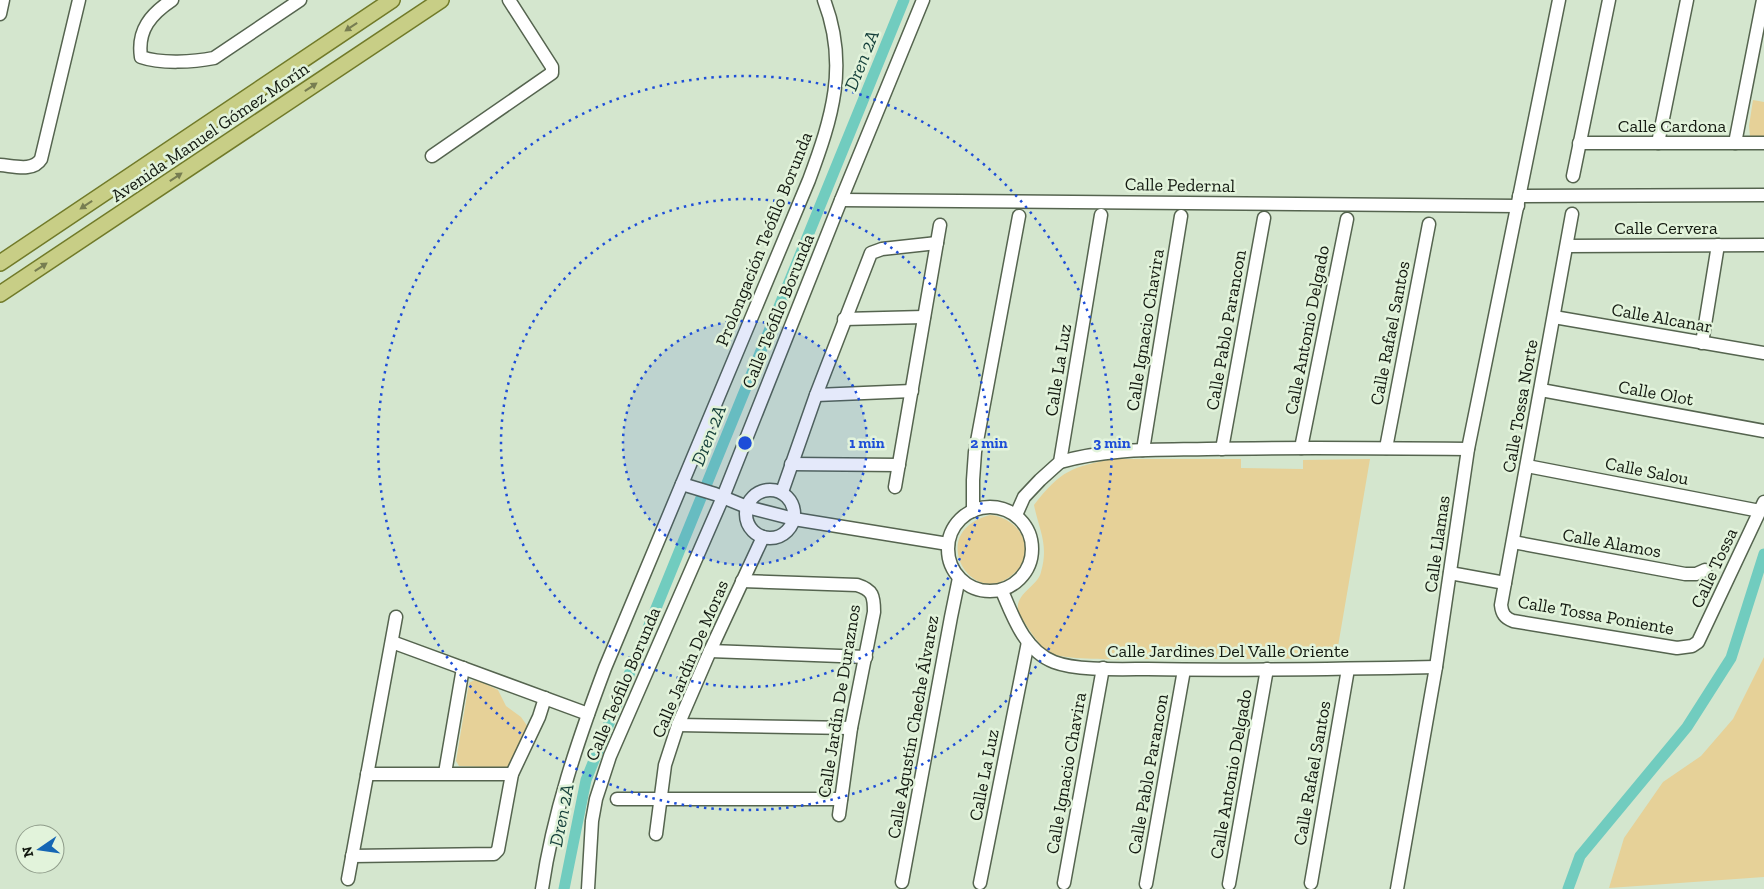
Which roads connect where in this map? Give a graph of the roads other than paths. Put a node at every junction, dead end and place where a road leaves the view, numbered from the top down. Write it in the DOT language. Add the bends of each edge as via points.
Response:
graph roads {
  1 [pos="3,0"];
  2 [pos="79,0"];
  3 [pos="172,0"];
  4 [pos="300,0"];
  5 [pos="392,0"];
  6 [pos="441,0"];
  7 [pos="509,0"];
  8 [pos="824,0"];
  9 [pos="923,0"];
  10 [pos="1559,0"];
  11 [pos="1608,0"];
  12 [pos="1687,0"];
  13 [pos="1763,0"];
  14 [pos="0,14"];
  15 [pos="1579,143"];
  16 [pos="1658,143"];
  17 [pos="1735,143"];
  18 [pos="1764,143"];
  19 [pos="432,156"];
  20 [pos="0,165"];
  21 [pos="1573,176"];
  22 [pos="1764,195"];
  23 [pos="841,200"];
  24 [pos="1519,201"];
  25 [pos="1572,214"];
  26 [pos="1101,215"];
  27 [pos="1019,216"];
  28 [pos="1181,216"];
  29 [pos="1264,218"];
  30 [pos="1347,219"];
  31 [pos="1429,224"];
  32 [pos="940,225"];
  33 [pos="937,243"];
  34 [pos="1718,245"];
  35 [pos="1764,245"];
  36 [pos="1567,246"];
  37 [pos="0,263"];
  38 [pos="0,294"];
  39 [pos="924,317"];
  40 [pos="1554,317"];
  41 [pos="844,320"];
  42 [pos="1702,342"];
  43 [pos="1764,353"];
  44 [pos="1541,390"];
  45 [pos="912,391"];
  46 [pos="816,395"];
  47 [pos="1764,431"];
  48 [pos="1222,448"];
  49 [pos="1301,448"];
  50 [pos="1386,448"];
  51 [pos="1468,449"];
  52 [pos="1143,450"];
  53 [pos="1060,462"];
  54 [pos="791,464"];
  55 [pos="899,465"];
  56 [pos="1527,466"];
  57 [pos="686,485"];
  58 [pos="895,487"];
  59 [pos="782,492"];
  60 [pos="719,495"];
  61 [pos="747,507"];
  62 [pos="1762,507"];
  63 [pos="973,511"];
  64 [pos="1016,515"];
  65 [pos="794,519"];
  66 [pos="763,537"];
  67 [pos="1513,542"];
  68 [pos="948,544"];
  69 [pos="1705,570"];
  70 [pos="1450,573"];
  71 [pos="959,578"];
  72 [pos="742,581"];
  73 [pos="1505,583"];
  74 [pos="1002,590"];
  75 [pos="1501,605"];
  76 [pos="396,616"];
  77 [pos="392,642"];
  78 [pos="1028,642"];
  79 [pos="1692,646"];
  80 [pos="710,651"];
  81 [pos="866,657"];
  82 [pos="1436,667"];
  83 [pos="463,668"];
  84 [pos="1103,668"];
  85 [pos="1348,669"];
  86 [pos="1184,670"];
  87 [pos="1267,670"];
  88 [pos="545,698"];
  89 [pos="588,714"];
  90 [pos="678,725"];
  91 [pos="851,728"];
  92 [pos="445,773"];
  93 [pos="367,774"];
  94 [pos="512,774"];
  95 [pos="617,799"];
  96 [pos="660,799"];
  97 [pos="841,799"];
  98 [pos="839,815"];
  99 [pos="656,834"];
  100 [pos="352,856"];
  101 [pos="348,880"];
  102 [pos="902,882"];
  103 [pos="980,883"];
  104 [pos="1064,883"];
  105 [pos="1311,883"];
  106 [pos="1146,884"];
  107 [pos="1229,884"];
  108 [pos="542,889"];
  109 [pos="588,889"];
  110 [pos="1397,889"];
  1 -- 14 [label="street"];
  2 -- 20 [label="street" via="41,158 31,167"];
  3 -- 4 [label="street" via="148,20 141,41 141,57 161,61 214,58"];
  5 -- 37 [label="main road, Avenida Manuel Gómez Morín, one-way"];
  38 -- 6 [label="main road, Avenida Manuel Gómez Morín, one-way"];
  7 -- 19 [label="street" via="552,67 552,73"];
  8 -- 57 [label="street, Prolongación Teófilo Borunda" via="836,53 836,88 828,128"];
  9 -- 23 [label="street, Calle Teófilo Borunda"];
  10 -- 24 [label="street, Calle Llamas"];
  11 -- 15 [label="street"];
  12 -- 16 [label="street"];
  13 -- 17 [label="street"];
  15 -- 16 [label="street, Calle Cardona"];
  15 -- 21 [label="street"];
  16 -- 17 [label="street, Calle Cardona"];
  17 -- 18 [label="street, Calle Cardona"];
  22 -- 24 [label="street, Calle Pedernal"];
  23 -- 24 [label="street, Calle Pedernal"];
  23 -- 60 [label="street, Calle Teófilo Borunda"];
  24 -- 51 [label="street, Calle Llamas"];
  25 -- 36 [label="street, Calle Tossa Norte"];
  26 -- 53 [label="street, Calle La Luz"];
  27 -- 63 [label="street" via="975,452"];
  28 -- 52 [label="street, Calle Ignacio Chavira"];
  29 -- 48 [label="street, Calle Pablo Parancon"];
  30 -- 49 [label="street, Calle Antonio Delgado"];
  31 -- 50 [label="street, Calle Rafael Santos"];
  32 -- 33 [label="street"];
  33 -- 39 [label="street"];
  33 -- 41 [label="street" via="875,251 868,258"];
  34 -- 35 [label="street, Calle Cervera"];
  34 -- 36 [label="street, Calle Cervera"];
  34 -- 42 [label="street"];
  36 -- 40 [label="street, Calle Tossa Norte"];
  39 -- 41 [label="street"];
  39 -- 45 [label="street"];
  40 -- 42 [label="street, Calle Alcanar"];
  40 -- 44 [label="street, Calle Tossa Norte"];
  41 -- 46 [label="street"];
  42 -- 43 [label="street, Calle Alcanar"];
  44 -- 47 [label="street, Calle Olot"];
  44 -- 56 [label="street, Calle Tossa Norte"];
  45 -- 46 [label="street"];
  45 -- 55 [label="street"];
  46 -- 54 [label="street"];
  48 -- 49 [label="street"];
  48 -- 52 [label="street"];
  49 -- 50 [label="street"];
  50 -- 51 [label="street"];
  51 -- 70 [label="street, Calle Llamas"];
  52 -- 53 [label="street" via="1079,456"];
  53 -- 64 [label="street" via="1024,497"];
  54 -- 55 [label="street"];
  54 -- 59 [label="street"];
  55 -- 58 [label="street"];
  56 -- 62 [label="street, Calle Salou"];
  56 -- 67 [label="street, Calle Tossa Norte"];
  57 -- 60 [label="street"];
  57 -- 89 [label="street, Calle Teófilo Borunda"];
  59 -- 61 [label="street" via="774,489 758,492"];
  59 -- 65 [label="street" via="793,505"];
  60 -- 61 [label="street"];
  60 -- 109 [label="street, Calle Teófilo Borunda" via="610,756 592,821"];
  61 -- 65 [label="street"];
  61 -- 66 [label="street" via="750,528"];
  62 -- 79 [label="street, Calle Tossa" via="1698,642"];
  63 -- 64 [label="street" via="995,507"];
  63 -- 68 [label="street" via="956,524"];
  64 -- 74 [label="street" via="1031,537 1031,564 1014,585"];
  65 -- 66 [label="street" via="785,534"];
  65 -- 68 [label="street"];
  66 -- 72 [label="street, Calle Jardín De Moras"];
  67 -- 69 [label="street, Calle Alamos" via="1685,574"];
  67 -- 73 [label="street, Calle Tossa Norte"];
  68 -- 71 [label="street" via="950,562"];
  70 -- 73 [label="street, Calle Tossa Poniente"];
  70 -- 82 [label="street, Calle Llamas"];
  71 -- 74 [label="street" via="978,590"];
  71 -- 102 [label="street, Calle Agustín Cheche Álvarez"];
  72 -- 80 [label="street, Calle Jardín De Moras"];
  72 -- 81 [label="street, Calle Jardín De Duraznos" via="866,588 872,593 874,602"];
  73 -- 75 [label="street, Calle Tossa Norte"];
  74 -- 78 [label="street"];
  75 -- 79 [label="street, Calle Tossa Poniente" via="1502,613 1513,621 1677,648"];
  76 -- 77 [label="street"];
  77 -- 83 [label="street"];
  77 -- 93 [label="street"];
  78 -- 84 [label="street, Calle Jardines Del Valle Oriente" via="1053,662"];
  78 -- 103 [label="street, Calle La Luz"];
  80 -- 81 [label="street"];
  80 -- 90 [label="street, Calle Jardín De Moras"];
  81 -- 91 [label="street, Calle Jardín De Duraznos"];
  82 -- 85 [label="street, Calle Jardines Del Valle Oriente"];
  82 -- 110 [label="street, Calle Llamas"];
  83 -- 88 [label="street"];
  83 -- 92 [label="street"];
  84 -- 86 [label="street, Calle Jardines Del Valle Oriente"];
  84 -- 104 [label="street, Calle Ignacio Chavira"];
  85 -- 87 [label="street, Calle Jardines Del Valle Oriente"];
  85 -- 105 [label="street, Calle Rafael Santos"];
  86 -- 87 [label="street, Calle Jardines Del Valle Oriente"];
  86 -- 106 [label="street, Calle Pablo Parancon"];
  87 -- 107 [label="street, Calle Antonio Delgado"];
  88 -- 89 [label="street"];
  88 -- 94 [label="street"];
  89 -- 108 [label="street, Calle Teófilo Borunda" via="568,772"];
  90 -- 91 [label="street"];
  90 -- 96 [label="street, Calle Jardín De Moras" via="665,765"];
  91 -- 97 [label="street, Calle Jardín De Duraznos"];
  92 -- 93 [label="street"];
  92 -- 94 [label="street"];
  93 -- 100 [label="street"];
  94 -- 100 [label="street" via="498,850 494,854"];
  95 -- 96 [label="street"];
  96 -- 97 [label="street"];
  96 -- 99 [label="street, Calle Jardín De Moras"];
  97 -- 98 [label="street, Calle Jardín De Duraznos"];
  100 -- 101 [label="street"];
}
